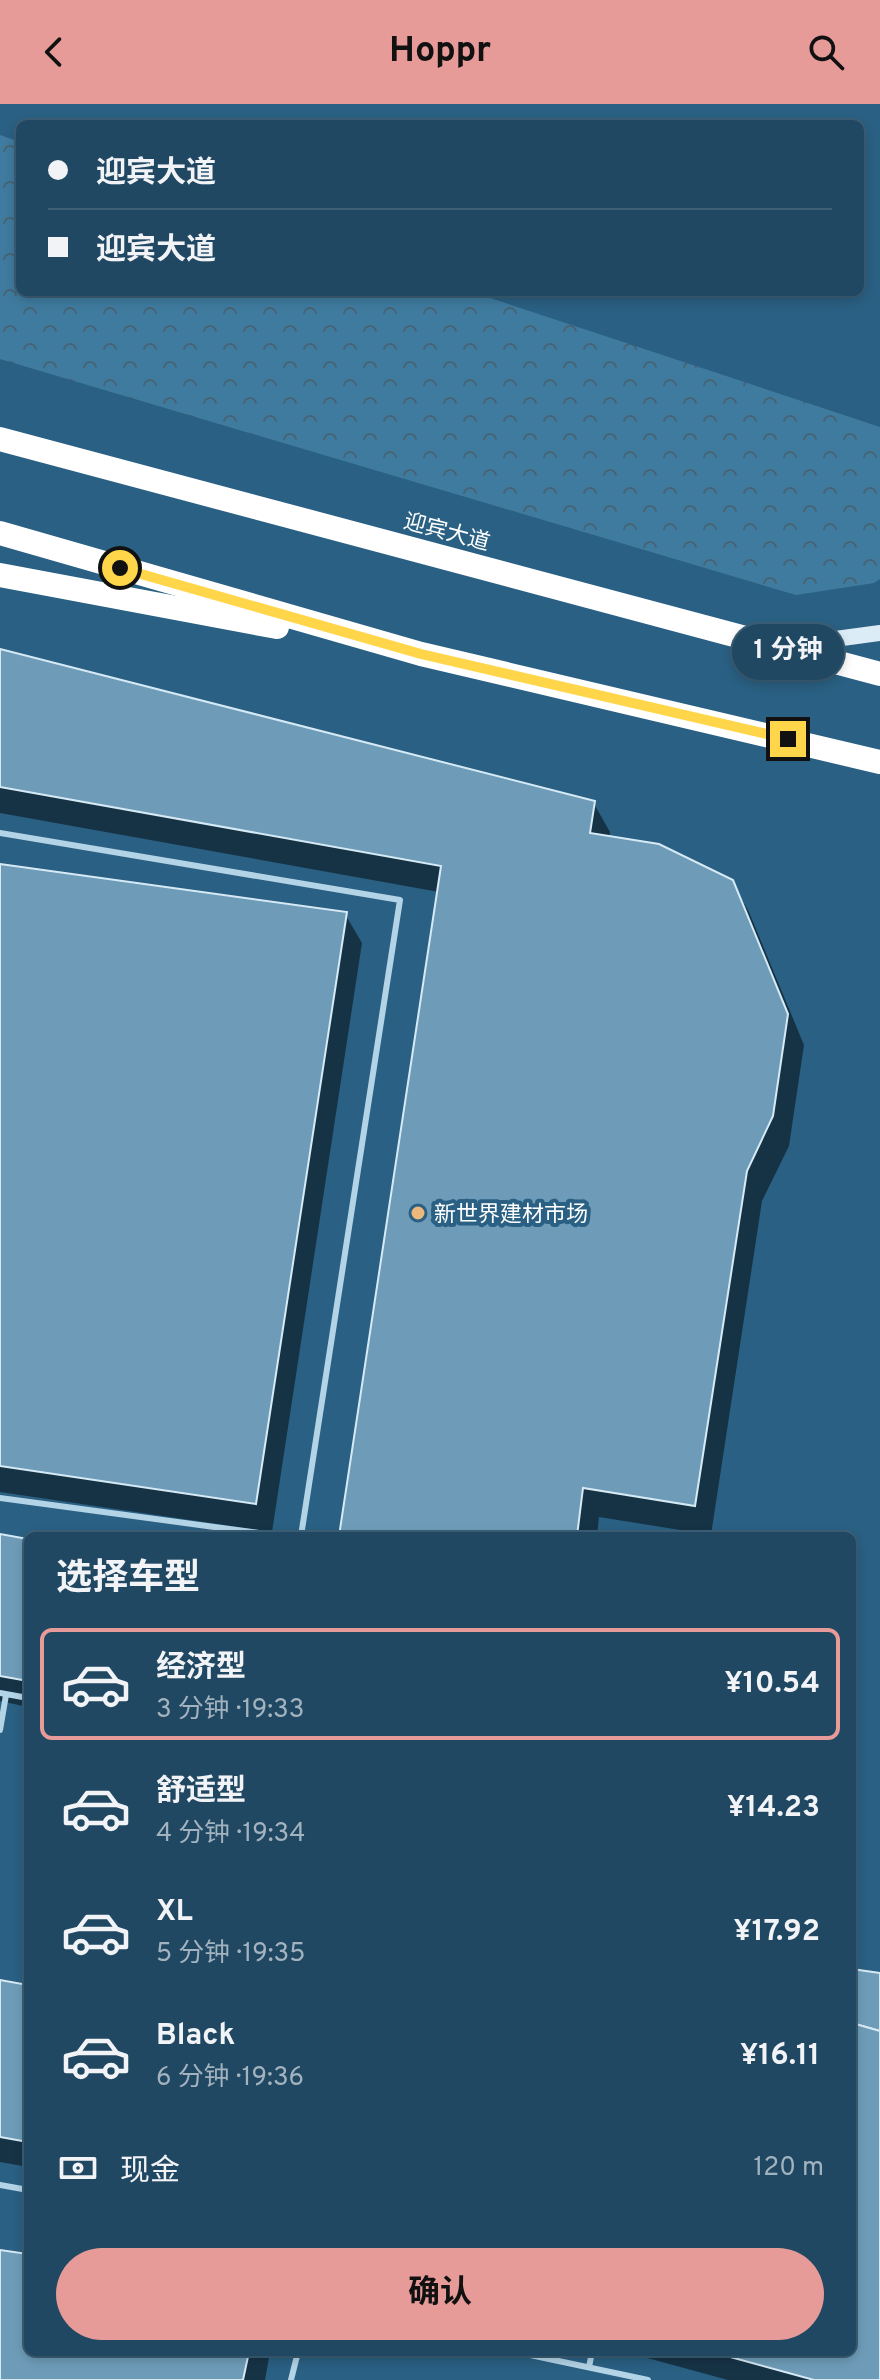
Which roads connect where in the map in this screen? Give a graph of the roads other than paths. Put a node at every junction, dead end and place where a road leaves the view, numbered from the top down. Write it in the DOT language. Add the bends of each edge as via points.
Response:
graph roads {
  1 [pos="0,439"];
  2 [pos="0,533"];
  3 [pos="0,575"];
  4 [pos="880,633"];
  5 [pos="779,646"];
  6 [pos="421,654"];
  7 [pos="880,674"];
  8 [pos="880,762"];
  9 [pos="0,833"];
  10 [pos="0,1498"];
  11 [pos="251,1532"];
  12 [pos="302,1532"];
  13 [pos="3,1694"];
  14 [pos="24,1697"];
  15 [pos="0,1730"];
  16 [pos="0,2185"];
  17 [pos="24,2189"];
  18 [pos="297,2356"];
  19 [pos="535,2356"];
  20 [pos="591,2356"];
  21 [pos="589,2367"];
  22 [pos="291,2380"];
  23 [pos="648,2380"];
  1 -- 5 [label="highway, 迎宾大道"];
  2 -- 6 [label="highway"];
  3 -- 6 [label="highway"];
  4 -- 5 [label="main road"];
  5 -- 7 [label="highway, 迎宾大道"];
  6 -- 8 [label="highway"];
  9 -- 12 [label="lane" via="400,900"];
  10 -- 11 [label="lane"];
  13 -- 14 [label="lane"];
  13 -- 15 [label="lane"];
  16 -- 17 [label="lane"];
  18 -- 22 [label="lane"];
  19 -- 21 [label="lane"];
  20 -- 21 [label="lane"];
  21 -- 23 [label="lane"];
}
